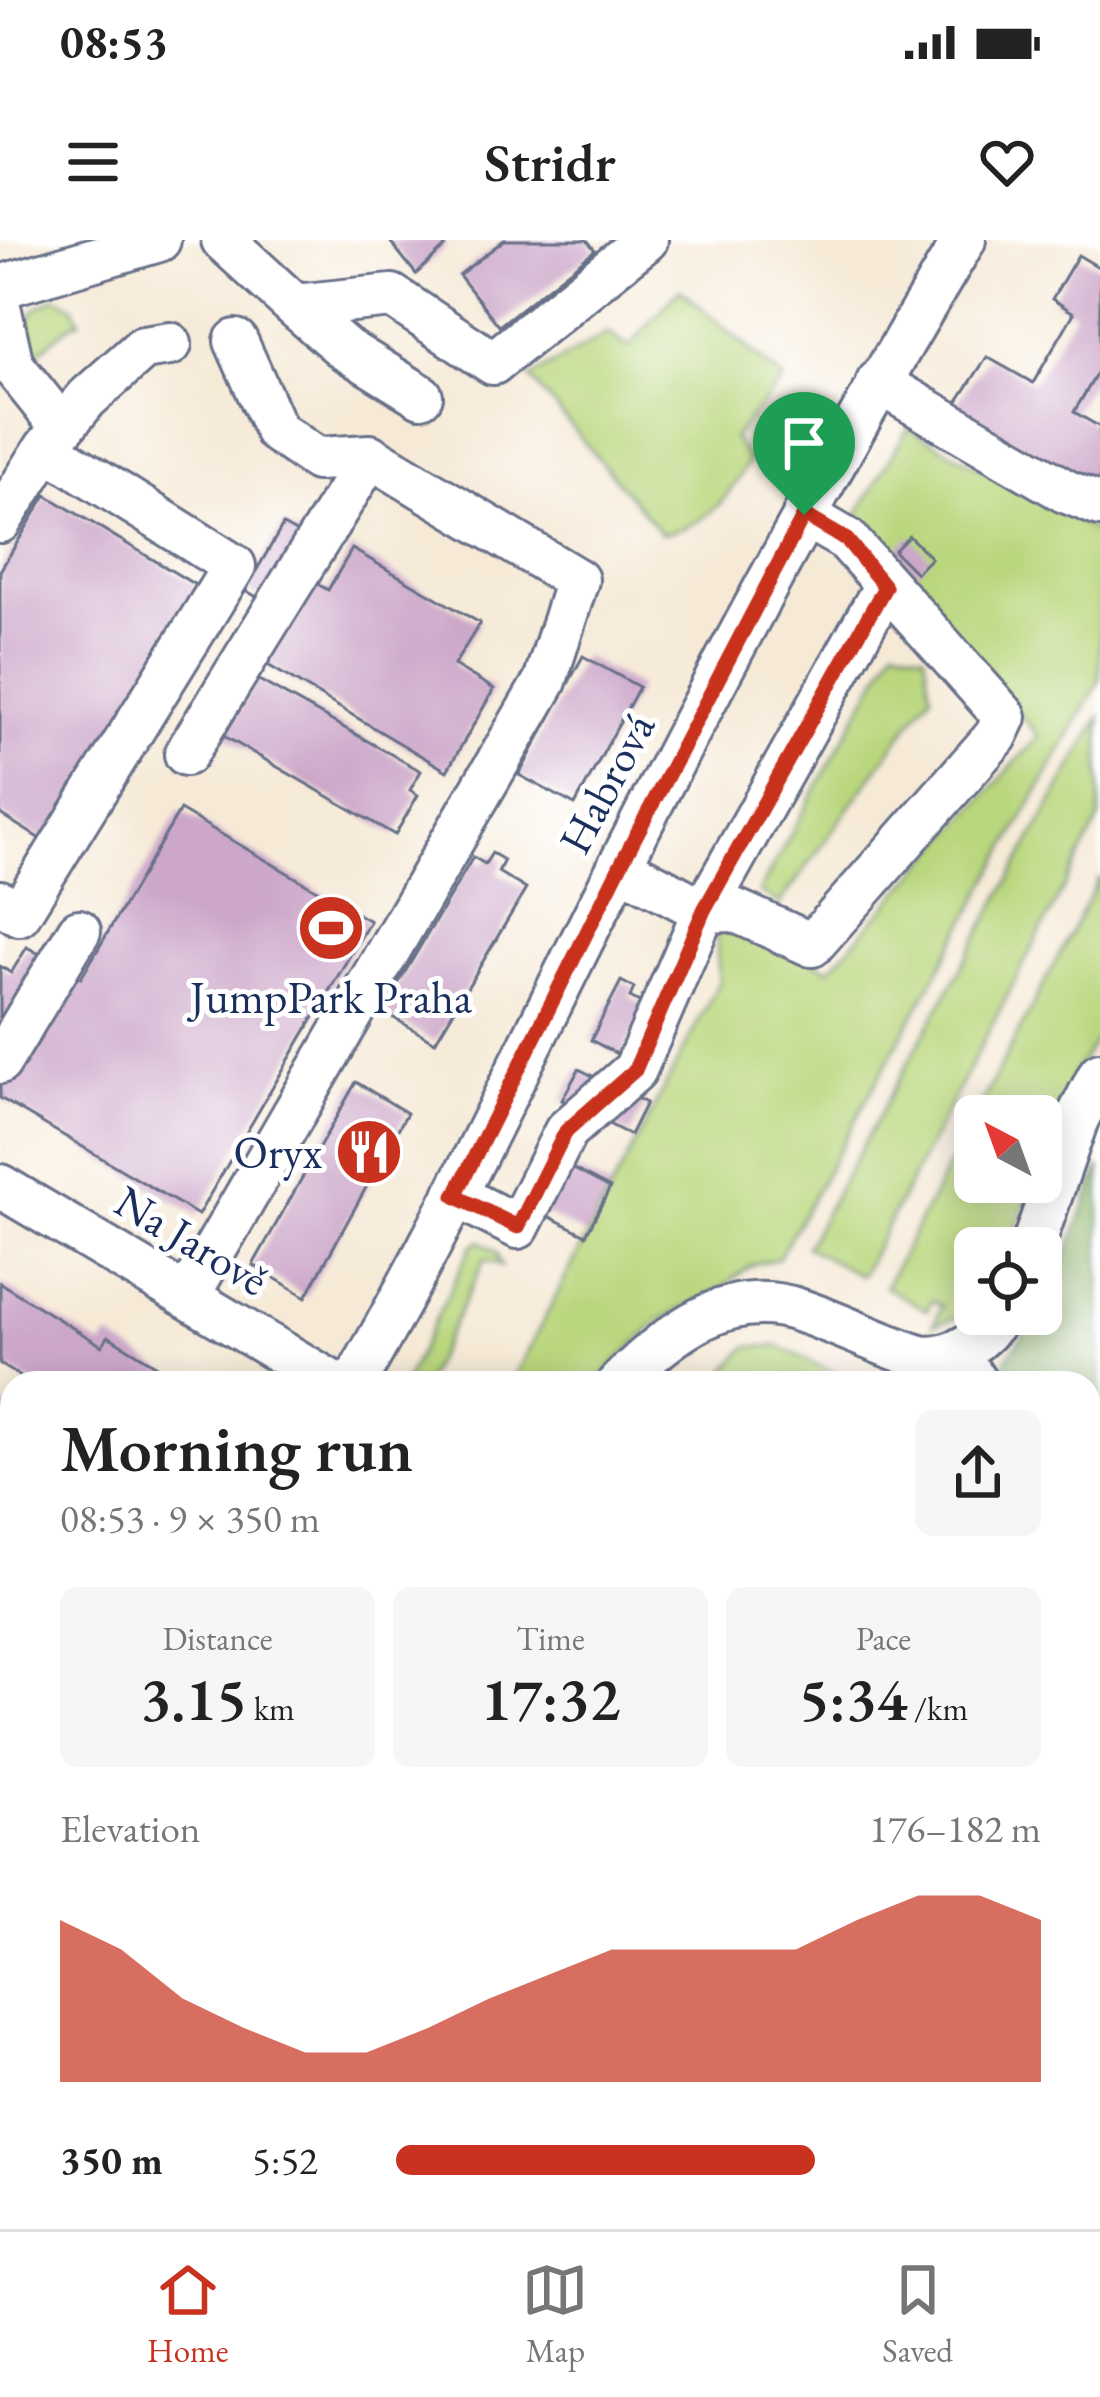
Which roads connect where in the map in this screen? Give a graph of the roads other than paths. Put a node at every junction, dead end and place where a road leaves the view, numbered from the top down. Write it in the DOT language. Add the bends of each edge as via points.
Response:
graph roads {
  1 [pos="160,240"];
  2 [pos="223,240"];
  3 [pos="646,240"];
  4 [pos="964,240"];
  5 [pos="0,286"];
  6 [pos="295,306"];
  7 [pos="0,311"];
  8 [pos="236,340"];
  9 [pos="170,344"];
  10 [pos="878,382"];
  11 [pos="421,396"];
  12 [pos="53,436"];
  13 [pos="370,456"];
  14 [pos="1100,505"];
  15 [pos="804,515"];
  16 [pos="0,521"];
  17 [pos="885,587"];
  18 [pos="186,754"];
  19 [pos="620,866"];
  20 [pos="0,902"];
  21 [pos="704,910"];
  22 [pos="79,932"];
  23 [pos="0,1062"];
  24 [pos="1100,1074"];
  25 [pos="0,1186"];
  26 [pos="455,1196"];
  27 [pos="1038,1227"];
  28 [pos="188,1296"];
  29 [pos="982,1335"];
  30 [pos="966,1368"];
  31 [pos="313,1371"];
  32 [pos="360,1371"];
  33 [pos="631,1371"];
  1 -- 5 [label="street"];
  2 -- 6 [label="street"];
  3 -- 6 [label="street" via="493,363 392,296"];
  4 -- 10 [label="street, Habrová"];
  6 -- 11 [label="street"];
  7 -- 12 [label="street" via="12,364"];
  8 -- 13 [label="street" via="275,431 317,459"];
  9 -- 12 [label="street" via="143,348"];
  10 -- 14 [label="street"];
  10 -- 15 [label="street, Habrová"];
  12 -- 16 [label="street"];
  12 -- 20 [label="street" via="234,566 19,914"];
  13 -- 18 [label="street"];
  13 -- 28 [label="street" via="577,580 545,681"];
  15 -- 17 [label="street" via="847,540"];
  15 -- 19 [label="street, Habrová"];
  17 -- 21 [label="street"];
  17 -- 21 [label="street" via="1005,717 997,736 812,945 734,910"];
  19 -- 21 [label="street"];
  19 -- 26 [label="street, Habrová"];
  21 -- 26 [label="street" via="635,1070 566,1131 518,1227"];
  22 -- 23 [label="street"];
  24 -- 27 [label="street"];
  25 -- 28 [label="street, Na Jarově"];
  26 -- 32 [label="street, Habrová"];
  28 -- 31 [label="street, Na Jarově"];
  29 -- 30 [label="street"];
  30 -- 33 [label="street" via="770,1304 708,1314"];
}
